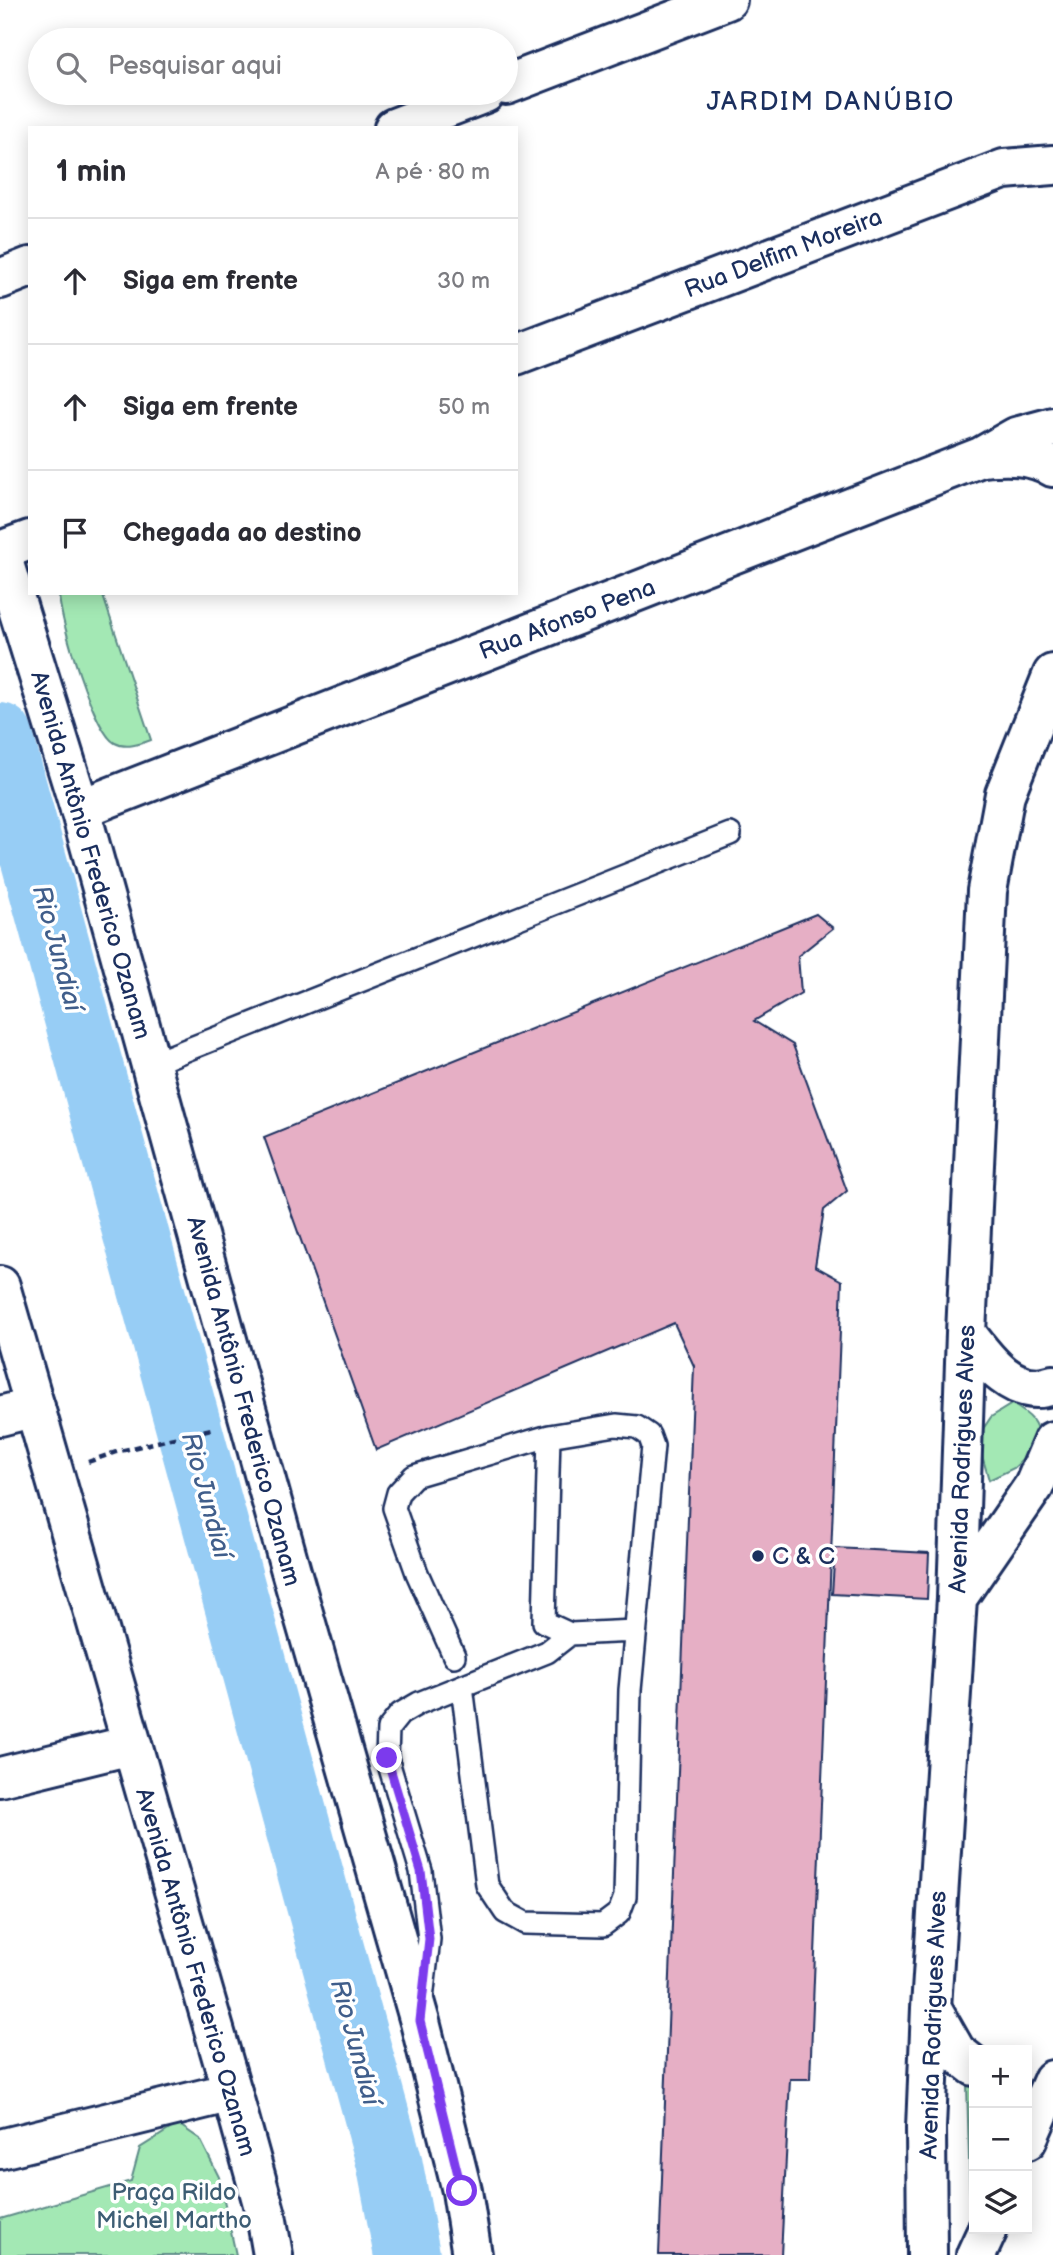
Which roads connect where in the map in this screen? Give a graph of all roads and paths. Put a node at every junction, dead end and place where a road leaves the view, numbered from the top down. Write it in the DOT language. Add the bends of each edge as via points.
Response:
graph roads {
  1 [pos="727,0"];
  2 [pos="518,80"];
  3 [pos="454,105"];
  4 [pos="399,126"];
  5 [pos="1053,165"];
  6 [pos="28,268"];
  7 [pos="0,279"];
  8 [pos="518,354"];
  9 [pos="1053,427"];
  10 [pos="981,457"];
  11 [pos="1053,467"];
  12 [pos="28,541"];
  13 [pos="0,551"];
  14 [pos="1053,674"];
  15 [pos="1044,716"];
  16 [pos="80,809"];
  17 [pos="730,834"];
  18 [pos="151,1064"];
  19 [pos="0,1286"];
  20 [pos="966,1333"];
  21 [pos="1053,1385"];
  22 [pos="17,1411"];
  23 [pos="222,1426"];
  24 [pos="549,1436"];
  25 [pos="1053,1441"];
  26 [pos="116,1452"];
  27 [pos="957,1598"];
  28 [pos="635,1631"];
  29 [pos="570,1634"];
  30 [pos="454,1656"];
  31 [pos="462,1686"];
  32 [pos="131,1745"];
  33 [pos="0,1777"];
  34 [pos="931,2008"];
  35 [pos="420,2021"];
  36 [pos="969,2062"];
  37 [pos="1053,2064"];
  38 [pos="1032,2070"];
  39 [pos="1053,2080"];
  40 [pos="232,2092"];
  41 [pos="1032,2128"];
  42 [pos="0,2150"];
  43 [pos="986,2234"];
  44 [pos="273,2255"];
  45 [pos="472,2255"];
  46 [pos="927,2255"];
  47 [pos="976,2255"];
  1 -- 2 [label="street"];
  3 -- 4 [label="street"];
  5 -- 8 [label="street, Rua Delfim Moreira" via="1004,169"];
  6 -- 7 [label="street"];
  9 -- 10 [label="street, Rua Afonso Pena" via="1016,437"];
  10 -- 11 [label="street" via="1014,455"];
  10 -- 16 [label="street, Rua Afonso Pena"];
  12 -- 13 [label="street"];
  13 -- 16 [label="street, Avenida Antônio Frederico Ozanam"];
  14 -- 15 [label="street, Avenida Rodrigues Alves"];
  15 -- 20 [label="street, Avenida Rodrigues Alves" via="1005,794 986,891"];
  16 -- 18 [label="street, Avenida Antônio Frederico Ozanam"];
  17 -- 18 [label="lane"];
  18 -- 35 [label="street, Avenida Antônio Frederico Ozanam"];
  19 -- 22 [label="street, Avenida Antônio Frederico Ozanam"];
  20 -- 21 [label="street" via="993,1368 1022,1386"];
  20 -- 27 [label="street, Avenida Rodrigues Alves"];
  22 -- 32 [label="street, Avenida Antônio Frederico Ozanam"];
  23 -- 26 [label="path"];
  24 -- 28 [label="lane" via="616,1425 637,1427 649,1435 653,1446"];
  24 -- 29 [label="lane" via="544,1622"];
  24 -- 30 [label="lane" via="414,1476 398,1493 394,1508"];
  25 -- 27 [label="street" via="1034,1486"];
  27 -- 34 [label="street, Avenida Rodrigues Alves"];
  28 -- 29 [label="lane"];
  28 -- 31 [label="lane" via="625,1897 619,1913 603,1925 525,1923 505,1912 487,1885"];
  29 -- 31 [label="lane" via="547,1652"];
  31 -- 35 [label="lane" via="419,1703 387,1729 387,1758 421,1871 429,1939"];
  32 -- 33 [label="street"];
  32 -- 40 [label="street, Avenida Antônio Frederico Ozanam"];
  34 -- 36 [label="street" via="956,2052"];
  34 -- 46 [label="street, Avenida Rodrigues Alves"];
  35 -- 45 [label="street, Avenida Antônio Frederico Ozanam" via="462,2191"];
  37 -- 38 [label="street"];
  39 -- 41 [label="street"];
  40 -- 42 [label="street"];
  40 -- 44 [label="street, Avenida Antônio Frederico Ozanam"];
  43 -- 47 [label="street"];
}
